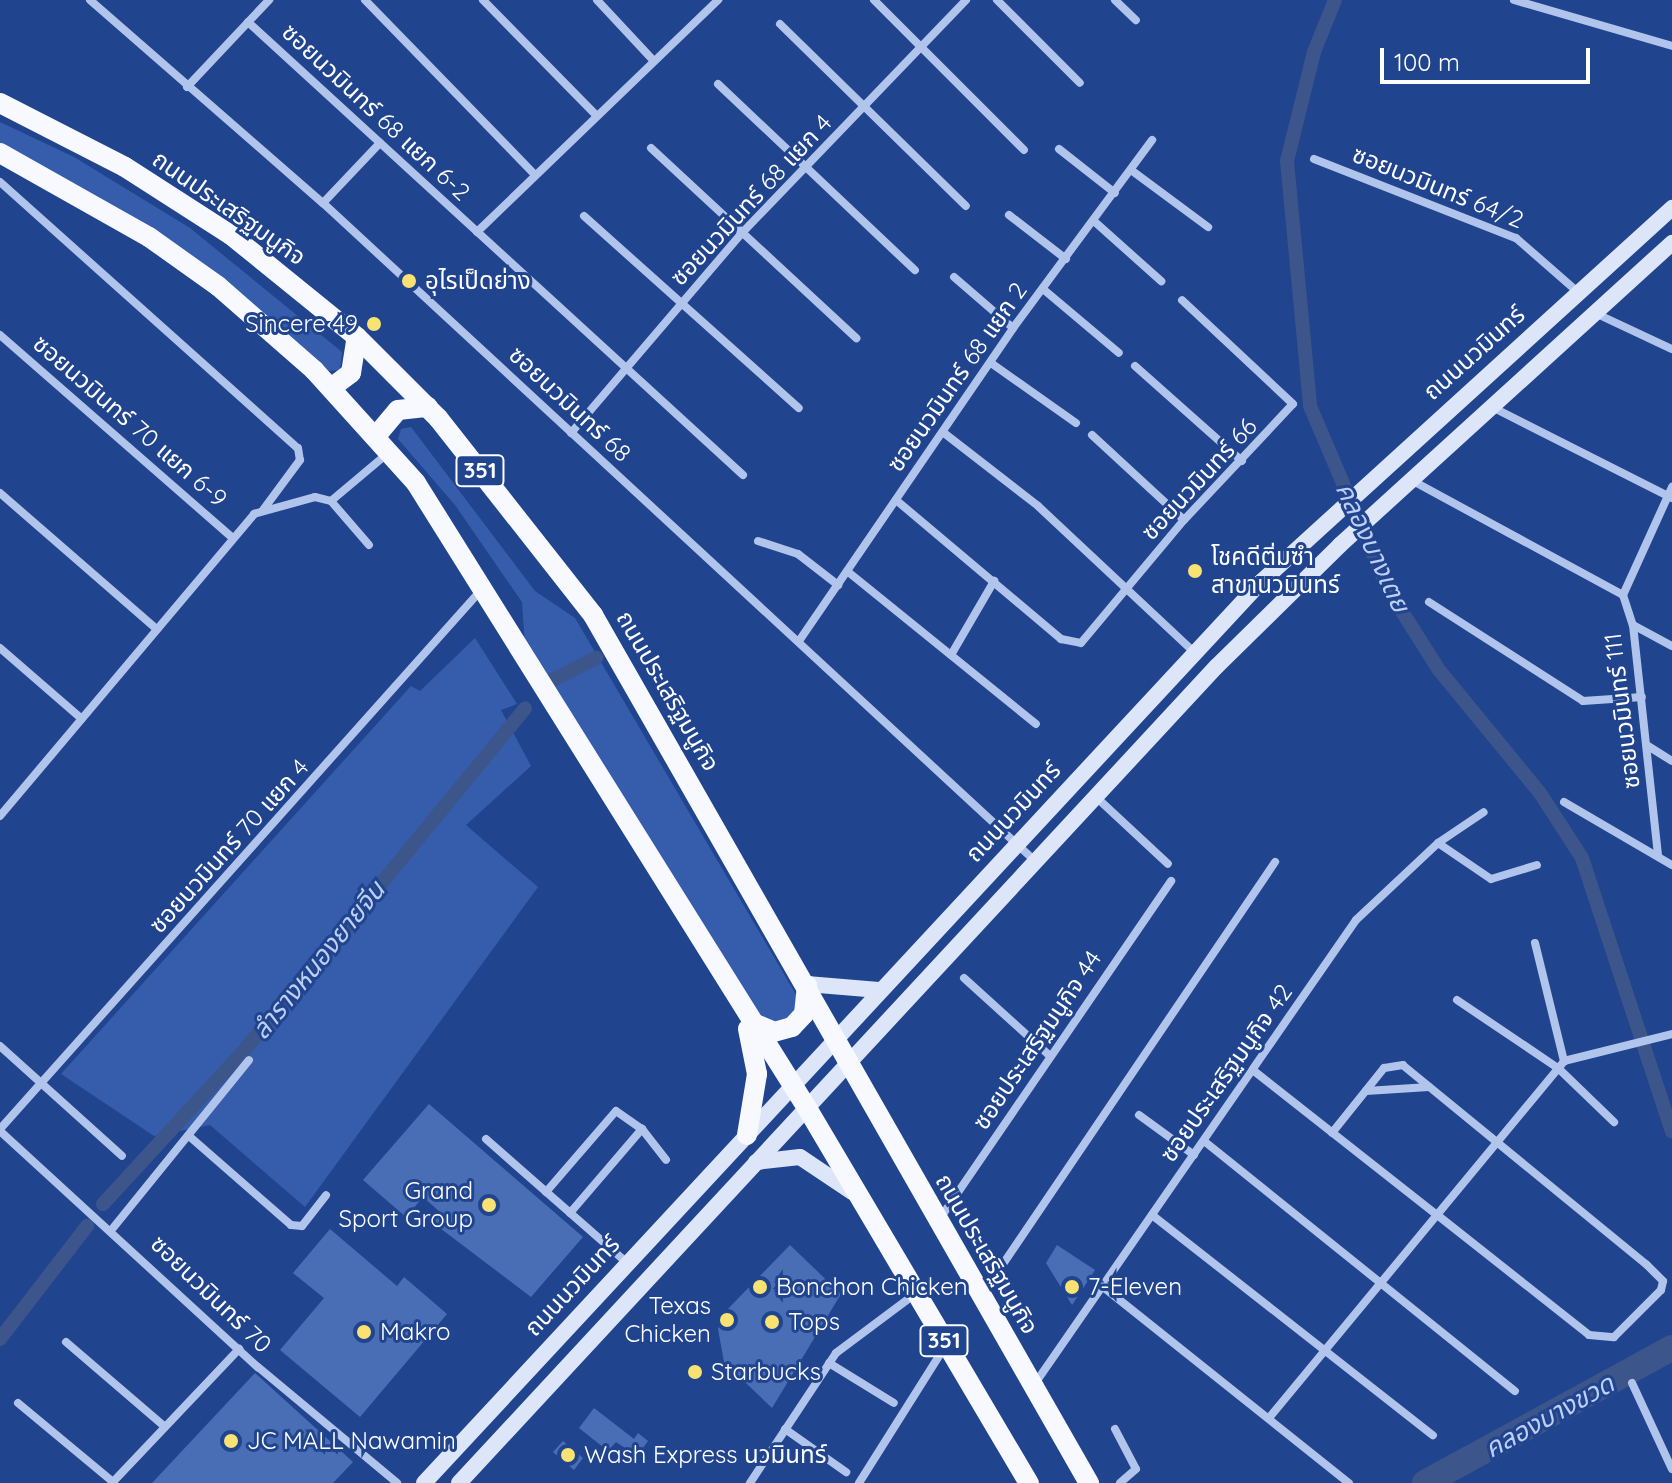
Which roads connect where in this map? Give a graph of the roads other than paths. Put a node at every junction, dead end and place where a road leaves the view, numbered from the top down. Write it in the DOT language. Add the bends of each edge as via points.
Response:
graph roads {
  1 [pos="90,0"];
  2 [pos="269,0"];
  3 [pos="365,0"];
  4 [pos="483,0"];
  5 [pos="597,0"];
  6 [pos="874,0"];
  7 [pos="966,0"];
  8 [pos="997,0"];
  9 [pos="1115,0"];
  10 [pos="1514,0"];
  11 [pos="713,2"];
  12 [pos="1136,20"];
  13 [pos="248,22"];
  14 [pos="780,24"];
  15 [pos="1672,46"];
  16 [pos="922,48"];
  17 [pos="653,60"];
  18 [pos="1080,83"];
  19 [pos="718,84"];
  20 [pos="187,87"];
  21 [pos="0,103"];
  22 [pos="866,109"];
  23 [pos="596,115"];
  24 [pos="1152,140"];
  25 [pos="380,143"];
  26 [pos="651,148"];
  27 [pos="1059,149"];
  28 [pos="1024,150"];
  29 [pos="0,153"];
  30 [pos="1314,159"];
  31 [pos="806,170"];
  32 [pos="1131,170"];
  33 [pos="535,175"];
  34 [pos="0,182"];
  35 [pos="1115,193"];
  36 [pos="323,203"];
  37 [pos="966,206"];
  38 [pos="1672,208"];
  39 [pos="1009,215"];
  40 [pos="584,216"];
  41 [pos="1095,222"];
  42 [pos="1208,227"];
  43 [pos="477,232"];
  44 [pos="740,235"];
  45 [pos="1672,243"];
  46 [pos="1665,257"];
  47 [pos="1066,259"];
  48 [pos="915,270"];
  49 [pos="954,277"];
  50 [pos="1161,281"];
  51 [pos="1043,289"];
  52 [pos="1578,292"];
  53 [pos="1182,300"];
  54 [pos="680,304"];
  55 [pos="1594,312"];
  56 [pos="1013,328"];
  57 [pos="0,335"];
  58 [pos="357,337"];
  59 [pos="856,338"];
  60 [pos="1672,349"];
  61 [pos="1119,353"];
  62 [pos="991,363"];
  63 [pos="1135,366"];
  64 [pos="621,369"];
  65 [pos="331,388"];
  66 [pos="428,407"];
  67 [pos="1491,407"];
  68 [pos="799,408"];
  69 [pos="1076,423"];
  70 [pos="571,433"];
  71 [pos="944,433"];
  72 [pos="1092,435"];
  73 [pos="376,436"];
  74 [pos="391,452"];
  75 [pos="1242,461"];
  76 [pos="743,475"];
  77 [pos="1412,480"];
  78 [pos="0,493"];
  79 [pos="1671,494"];
  80 [pos="896,500"];
  81 [pos="331,501"];
  82 [pos="263,510"];
  83 [pos="1184,520"];
  84 [pos="233,538"];
  85 [pos="758,541"];
  86 [pos="369,545"];
  87 [pos="847,571"];
  88 [pos="994,581"];
  89 [pos="838,585"];
  90 [pos="484,586"];
  91 [pos="1128,587"];
  92 [pos="1623,595"];
  93 [pos="1429,602"];
  94 [pos="1633,625"];
  95 [pos="154,627"];
  96 [pos="799,641"];
  97 [pos="1672,646"];
  98 [pos="0,648"];
  99 [pos="1193,651"];
  100 [pos="951,655"];
  101 [pos="1642,697"];
  102 [pos="82,719"];
  103 [pos="1036,724"];
  104 [pos="1648,746"];
  105 [pos="1672,761"];
  106 [pos="1096,797"];
  107 [pos="0,801"];
  108 [pos="1564,802"];
  109 [pos="8,807"];
  110 [pos="1484,812"];
  111 [pos="0,816"];
  112 [pos="1438,843"];
  113 [pos="1016,844"];
  114 [pos="1658,855"];
  115 [pos="1036,862"];
  116 [pos="1275,862"];
  117 [pos="1168,864"];
  118 [pos="1537,865"];
  119 [pos="1672,865"];
  120 [pos="1171,881"];
  121 [pos="1535,943"];
  122 [pos="964,978"];
  123 [pos="807,984"];
  124 [pos="879,990"];
  125 [pos="1457,1000"];
  126 [pos="743,1013"];
  127 [pos="1672,1034"];
  128 [pos="834,1041"];
  129 [pos="0,1046"];
  130 [pos="1049,1055"];
  131 [pos="249,1060"];
  132 [pos="1561,1064"];
  133 [pos="846,1065"];
  134 [pos="1254,1071"];
  135 [pos="41,1084"];
  136 [pos="794,1087"];
  137 [pos="1429,1087"];
  138 [pos="1366,1091"];
  139 [pos="807,1108"];
  140 [pos="1139,1115"];
  141 [pos="1614,1122"];
  142 [pos="642,1129"];
  143 [pos="0,1130"];
  144 [pos="1332,1133"];
  145 [pos="747,1135"];
  146 [pos="189,1136"];
  147 [pos="486,1139"];
  148 [pos="1494,1140"];
  149 [pos="1204,1141"];
  150 [pos="1194,1155"];
  151 [pos="122,1156"];
  152 [pos="666,1160"];
  153 [pos="755,1162"];
  154 [pos="546,1192"];
  155 [pos="326,1195"];
  156 [pos="859,1199"];
  157 [pos="570,1213"];
  158 [pos="1436,1214"];
  159 [pos="1152,1215"];
  160 [pos="938,1222"];
  161 [pos="113,1228"];
  162 [pos="627,1263"];
  163 [pos="1377,1282"];
  164 [pos="1102,1286"];
  165 [pos="915,1294"];
  166 [pos="982,1296"];
  167 [pos="66,1342"];
  168 [pos="946,1345"];
  169 [pos="239,1349"];
  170 [pos="1329,1350"];
  171 [pos="829,1363"];
  172 [pos="1632,1383"];
  173 [pos="1034,1386"];
  174 [pos="1515,1391"];
  175 [pos="18,1403"];
  176 [pos="894,1403"];
  177 [pos="1269,1418"];
  178 [pos="164,1426"];
  179 [pos="785,1429"];
  180 [pos="1115,1429"];
  181 [pos="1433,1435"];
  182 [pos="1672,1469"];
  183 [pos="846,1472"];
  184 [pos="113,1482"];
  185 [pos="397,1483"];
  186 [pos="424,1483"];
  187 [pos="459,1483"];
  188 [pos="750,1483"];
  189 [pos="859,1483"];
  190 [pos="1029,1483"];
  191 [pos="1089,1483"];
  192 [pos="1120,1483"];
  193 [pos="1349,1483"];
  1 -- 20 [label="street, ซอยนวมินทร์ 68"];
  2 -- 13 [label="street"];
  3 -- 33 [label="street"];
  4 -- 23 [label="street"];
  5 -- 17 [label="street"];
  6 -- 16 [label="street"];
  7 -- 16 [label="street, ซอยนวมินทร์ 68 แยก 4"];
  8 -- 18 [label="street"];
  9 -- 12 [label="street"];
  10 -- 15 [label="street"];
  11 -- 17 [label="street"];
  13 -- 20 [label="street"];
  13 -- 25 [label="street, ซอยนวมินทร์ 68 แยก 6-2"];
  14 -- 22 [label="street"];
  16 -- 22 [label="street, ซอยนวมินทร์ 68 แยก 4"];
  16 -- 28 [label="street"];
  17 -- 23 [label="street"];
  19 -- 31 [label="street"];
  20 -- 36 [label="street, ซอยนวมินทร์ 68"];
  21 -- 58 [label="main road, ถนนประเสริฐมนูกิจ / 351" via="181,199"];
  22 -- 31 [label="street, ซอยนวมินทร์ 68 แยก 4"];
  22 -- 37 [label="street"];
  23 -- 33 [label="street"];
  24 -- 32 [label="street, ซอยนวมินทร์ 68 แยก 2"];
  25 -- 36 [label="street"];
  25 -- 43 [label="street, ซอยนวมินทร์ 68 แยก 6-2"];
  26 -- 44 [label="street"];
  27 -- 35 [label="street"];
  29 -- 65 [label="main road, 351" via="149,237 218,286"];
  30 -- 52 [label="street, ซอยนวมินทร์ 64/2" via="1516,238"];
  31 -- 44 [label="street, ซอยนวมินทร์ 68 แยก 4"];
  31 -- 48 [label="street"];
  32 -- 35 [label="street, ซอยนวมินทร์ 68 แยก 2"];
  32 -- 42 [label="street"];
  33 -- 43 [label="street"];
  34 -- 82 [label="street" via="298,448 300,460"];
  35 -- 41 [label="street, ซอยนวมินทร์ 68 แยก 2"];
  36 -- 70 [label="street, ซอยนวมินทร์ 68"];
  38 -- 52 [label="main road, ถนนนวมินทร์"];
  39 -- 47 [label="street"];
  40 -- 54 [label="street"];
  41 -- 47 [label="street, ซอยนวมินทร์ 68 แยก 2"];
  41 -- 50 [label="street"];
  43 -- 64 [label="street, ซอยนวมินทร์ 68 แยก 6-2"];
  44 -- 54 [label="street, ซอยนวมินทร์ 68 แยก 4"];
  44 -- 59 [label="street"];
  45 -- 46 [label="main road, ถนนนวมินทร์"];
  46 -- 55 [label="main road, ถนนนวมินทร์"];
  47 -- 51 [label="street, ซอยนวมินทร์ 68 แยก 2"];
  49 -- 56 [label="street"];
  51 -- 56 [label="street, ซอยนวมินทร์ 68 แยก 2"];
  51 -- 61 [label="street"];
  52 -- 99 [label="main road, ถนนนวมินทร์" via="1326,519"];
  53 -- 75 [label="street, ซอยนวมินทร์ 66" via="1290,397 1291,410"];
  54 -- 64 [label="street, ซอยนวมินทร์ 68 แยก 4"];
  54 -- 68 [label="street"];
  55 -- 60 [label="street"];
  55 -- 67 [label="main road, ถนนนวมินทร์"];
  56 -- 62 [label="street, ซอยนวมินทร์ 68 แยก 2"];
  57 -- 84 [label="street, ซอยนวมินทร์ 70 แยก 6-9"];
  58 -- 65 [label="main road" via="351,373"];
  58 -- 66 [label="main road, ถนนประเสริฐมนูกิจ / 351"];
  62 -- 69 [label="street"];
  62 -- 71 [label="street, ซอยนวมินทร์ 68 แยก 2"];
  63 -- 75 [label="street"];
  64 -- 70 [label="street, ซอยนวมินทร์ 68 แยก 4"];
  64 -- 76 [label="street, ซอยนวมินทร์ 68 แยก 6-2"];
  65 -- 73 [label="main road, 351"];
  66 -- 73 [label="main road" via="398,410"];
  66 -- 123 [label="main road, ถนนประเสริฐมนูกิจ / 351" via="593,615"];
  67 -- 77 [label="main road, ถนนนวมินทร์"];
  67 -- 79 [label="street"];
  70 -- 96 [label="street, ซอยนวมินทร์ 68"];
  71 -- 80 [label="street, ซอยนวมินทร์ 68 แยก 2"];
  71 -- 91 [label="street"];
  72 -- 83 [label="street"];
  73 -- 74 [label="main road, 351"];
  74 -- 81 [label="street"];
  74 -- 90 [label="main road, 351"];
  75 -- 83 [label="street, ซอยนวมินทร์ 66"];
  77 -- 92 [label="street"];
  77 -- 106 [label="main road, ถนนนวมินทร์" via="1340,545"];
  78 -- 95 [label="street"];
  79 -- 92 [label="street"];
  80 -- 87 [label="street, ซอยนวมินทร์ 68 แยก 2"];
  80 -- 88 [label="street"];
  81 -- 82 [label="street" via="315,497"];
  81 -- 86 [label="street"];
  82 -- 84 [label="street"];
  83 -- 91 [label="street, ซอยนวมินทร์ 66"];
  84 -- 95 [label="street"];
  85 -- 89 [label="street" via="798,554"];
  87 -- 89 [label="street, ซอยนวมินทร์ 68 แยก 2"];
  87 -- 100 [label="street"];
  88 -- 91 [label="street, ซอยนวมินทร์ 66" via="1061,639 1081,643"];
  88 -- 100 [label="street"];
  89 -- 96 [label="street, ซอยนวมินทร์ 68 แยก 2"];
  90 -- 126 [label="main road, 351"];
  90 -- 135 [label="street, ซอยนวมินทร์ 70 แยก 4"];
  91 -- 99 [label="street"];
  92 -- 94 [label="street, ซอยนวมินทร์ 111"];
  93 -- 101 [label="street" via="1583,701"];
  94 -- 97 [label="street"];
  94 -- 101 [label="street, ซอยนวมินทร์ 111"];
  95 -- 102 [label="street"];
  96 -- 113 [label="street, ซอยนวมินทร์ 68"];
  98 -- 102 [label="street"];
  99 -- 113 [label="main road, ถนนนวมินทร์"];
  100 -- 103 [label="street"];
  101 -- 104 [label="street, ซอยนวมินทร์ 111"];
  102 -- 109 [label="street"];
  104 -- 105 [label="street"];
  104 -- 114 [label="street, ซอยนวมินทร์ 111"];
  106 -- 115 [label="main road, ถนนนวมินทร์"];
  106 -- 117 [label="street"];
  107 -- 109 [label="street"];
  108 -- 114 [label="street"];
  109 -- 111 [label="street"];
  110 -- 112 [label="street, ซอยประเสริฐมนูกิจ 42"];
  112 -- 118 [label="street" via="1491,879"];
  112 -- 134 [label="street, ซอยประเสริฐมนูกิจ 42" via="1356,920"];
  113 -- 115 [label="street, ซอยนวมินทร์ 68"];
  113 -- 124 [label="main road, ถนนนวมินทร์"];
  114 -- 119 [label="street"];
  115 -- 133 [label="main road, ถนนนวมินทร์"];
  116 -- 166 [label="street"];
  120 -- 130 [label="street, ซอยประเสริฐมนูกิจ 44"];
  121 -- 132 [label="street"];
  122 -- 130 [label="street"];
  123 -- 124 [label="main road"];
  123 -- 126 [label="main road" via="804,1014 792,1027 757,1027"];
  123 -- 128 [label="main road, ถนนประเสริฐมนูกิจ / 351"];
  124 -- 128 [label="main road, ถนนนวมินทร์"];
  125 -- 132 [label="street"];
  126 -- 136 [label="main road, 351"];
  126 -- 145 [label="main road" via="757,1074"];
  127 -- 132 [label="street"];
  128 -- 133 [label="main road, ถนนประเสริฐมนูกิจ / 351"];
  128 -- 136 [label="main road, ถนนนวมินทร์"];
  129 -- 135 [label="street"];
  130 -- 160 [label="street, ซอยประเสริฐมนูกิจ 44"];
  131 -- 146 [label="street"];
  132 -- 141 [label="street"];
  132 -- 148 [label="street"];
  133 -- 139 [label="main road, ถนนนวมินทร์"];
  133 -- 160 [label="main road, ถนนประเสริฐมนูกิจ / 351"];
  134 -- 144 [label="street"];
  134 -- 149 [label="street, ซอยประเสริฐมนูกิจ 42"];
  135 -- 143 [label="street, ซอยนวมินทร์ 70 แยก 4"];
  135 -- 151 [label="street"];
  136 -- 139 [label="main road, 351"];
  136 -- 145 [label="main road, ถนนนวมินทร์"];
  137 -- 138 [label="street"];
  137 -- 138 [label="street" via="1403,1065 1392,1065"];
  137 -- 148 [label="street"];
  138 -- 144 [label="street"];
  139 -- 153 [label="main road, ถนนนวมินทร์"];
  139 -- 156 [label="main road, 351"];
  140 -- 150 [label="street"];
  142 -- 152 [label="street"];
  142 -- 154 [label="street" via="620,1112 611,1114"];
  142 -- 157 [label="street"];
  143 -- 161 [label="street, ซอยนวมินทร์ 70"];
  144 -- 158 [label="street"];
  145 -- 162 [label="main road, ถนนนวมินทร์"];
  146 -- 155 [label="street" via="291,1225 302,1226"];
  146 -- 161 [label="street"];
  147 -- 154 [label="street"];
  148 -- 158 [label="street"];
  148 -- 158 [label="street" via="1663,1281 1655,1301 1614,1337 1597,1339"];
  149 -- 150 [label="street, ซอยประเสริฐมนูกิจ 42"];
  149 -- 163 [label="street"];
  150 -- 159 [label="street, ซอยประเสริฐมนูกิจ 42"];
  153 -- 156 [label="main road" via="800,1157 820,1164"];
  153 -- 187 [label="main road, ถนนนวมินทร์"];
  154 -- 157 [label="street"];
  156 -- 165 [label="main road, 351"];
  157 -- 162 [label="street"];
  158 -- 163 [label="street"];
  159 -- 164 [label="street, ซอยประเสริฐมนูกิจ 42"];
  159 -- 170 [label="street"];
  160 -- 166 [label="main road, ถนนประเสริฐมนูกิจ / 351"];
  161 -- 169 [label="street, ซอยนวมินทร์ 70"];
  162 -- 186 [label="main road, ถนนนวมินทร์"];
  163 -- 170 [label="street"];
  163 -- 174 [label="street"];
  164 -- 173 [label="street, ซอยประเสริฐมนูกิจ 42"];
  164 -- 177 [label="street"];
  165 -- 168 [label="main road, 351"];
  165 -- 171 [label="street"];
  166 -- 173 [label="main road, ถนนประเสริฐมนูกิจ / 351"];
  167 -- 178 [label="street"];
  168 -- 189 [label="street"];
  168 -- 190 [label="main road, 351"];
  169 -- 178 [label="street"];
  169 -- 185 [label="street, ซอยนวมินทร์ 70"];
  170 -- 177 [label="street"];
  170 -- 181 [label="street"];
  171 -- 176 [label="street"];
  171 -- 179 [label="street"];
  172 -- 182 [label="street"];
  173 -- 191 [label="main road, ถนนประเสริฐมนูกิจ / 351"];
  175 -- 184 [label="street"];
  177 -- 193 [label="street"];
  178 -- 184 [label="street"];
  179 -- 183 [label="street"];
  179 -- 188 [label="street"];
  180 -- 192 [label="street" via="1136,1469"];
}
